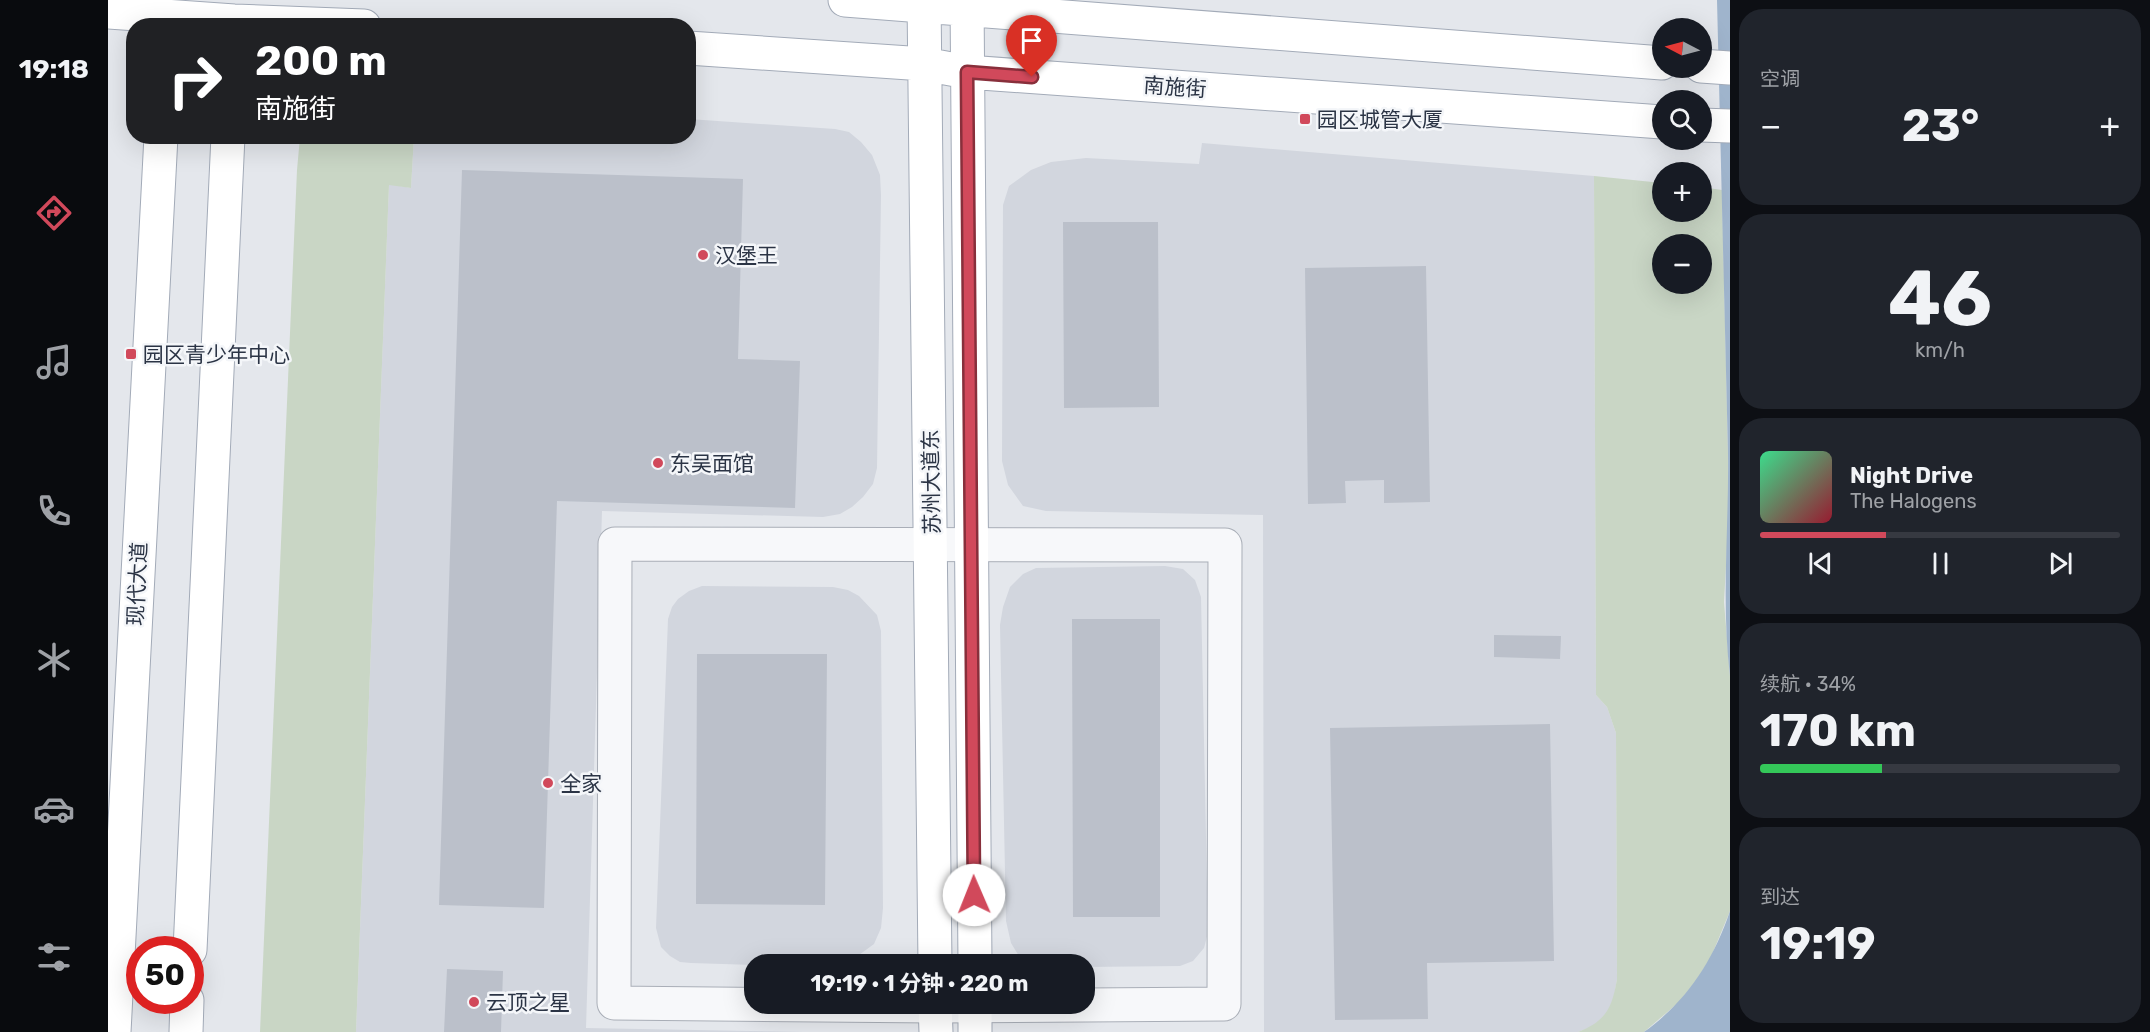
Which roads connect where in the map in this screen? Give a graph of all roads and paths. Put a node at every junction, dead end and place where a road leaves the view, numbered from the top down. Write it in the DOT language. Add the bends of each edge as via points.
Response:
graph roads {
  1 [pos="845,0"];
  2 [pos="924,3"];
  3 [pos="967,5"];
  4 [pos="108,12"];
  5 [pos="168,14"];
  6 [pos="234,16"];
  7 [pos="260,18"];
  8 [pos="696,49"];
  9 [pos="1652,62"];
  10 [pos="924,64"];
  11 [pos="967,72"];
  12 [pos="1652,121"];
  13 [pos="161,144"];
  14 [pos="228,144"];
  15 [pos="932,546"];
  16 [pos="971,546"];
  17 [pos="191,936"];
  18 [pos="935,954"];
  19 [pos="975,954"];
  20 [pos="744,1007"];
  21 [pos="1095,1009"];
  22 [pos="187,1014"];
  23 [pos="114,1032"];
  24 [pos="186,1032"];
  1 -- 2 [label="main road"];
  2 -- 3 [label="main road"];
  2 -- 10 [label="main road, 苏州大道东"];
  3 -- 9 [label="main road"];
  3 -- 11 [label="main road, 苏州大道东"];
  4 -- 5 [label="main road"];
  5 -- 6 [label="main road"];
  6 -- 7 [label="main road"];
  8 -- 10 [label="main road, 南施街"];
  10 -- 11 [label="main road, 南施街"];
  10 -- 15 [label="main road, 苏州大道东"];
  11 -- 12 [label="main road, 南施街"];
  11 -- 16 [label="main road, 苏州大道东"];
  13 -- 23 [label="main road, 现代大道"];
  14 -- 17 [label="main road"];
  15 -- 16 [label="street"];
  15 -- 18 [label="main road, 苏州大道东"];
  15 -- 20 [label="street" via="615,544 614,1003"];
  16 -- 19 [label="main road, 苏州大道东"];
  16 -- 21 [label="street" via="1226,545 1224,1004"];
  22 -- 24 [label="main road"];
}
